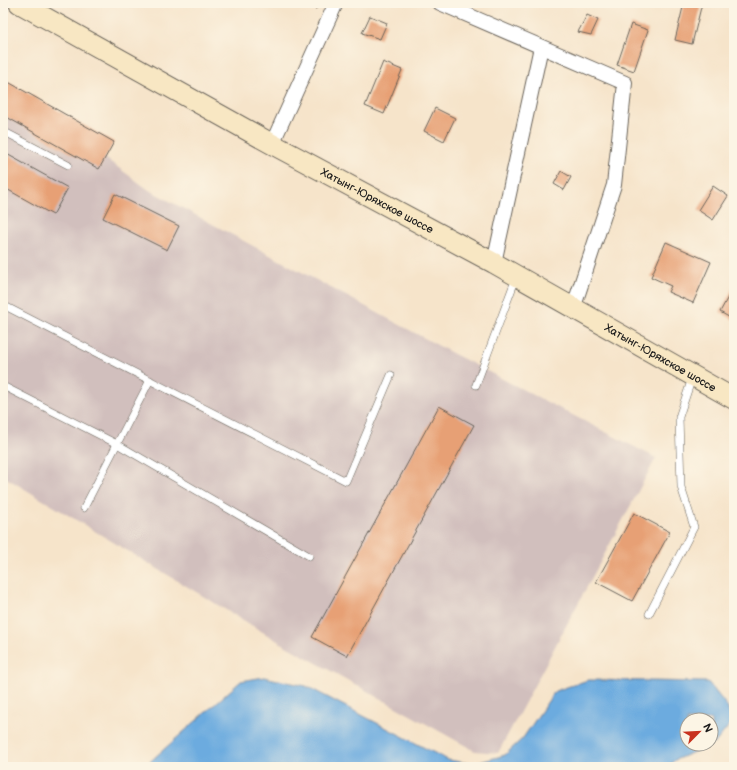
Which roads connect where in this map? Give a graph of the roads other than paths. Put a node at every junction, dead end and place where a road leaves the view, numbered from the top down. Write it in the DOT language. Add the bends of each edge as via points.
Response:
graph roads {
  1 [pos="19,3"];
  2 [pos="336,3"];
  3 [pos="440,3"];
  4 [pos="541,47"];
  5 [pos="3,131"];
  6 [pos="272,144"];
  7 [pos="68,165"];
  8 [pos="494,262"];
  9 [pos="517,276"];
  10 [pos="3,306"];
  11 [pos="573,309"];
  12 [pos="391,375"];
  13 [pos="692,376"];
  14 [pos="150,380"];
  15 [pos="476,384"];
  16 [pos="3,386"];
  17 [pos="734,399"];
  18 [pos="117,444"];
  19 [pos="84,508"];
  20 [pos="309,556"];
  21 [pos="649,614"];
  1 -- 6 [label="main road, Хатынг-Юряхское шоссе"];
  2 -- 6 [label="street"];
  3 -- 4 [label="street"];
  4 -- 8 [label="street"];
  4 -- 11 [label="street" via="625,83 614,185"];
  5 -- 7 [label="lane"];
  6 -- 8 [label="main road, Хатынг-Юряхское шоссе"];
  8 -- 9 [label="main road, Хатынг-Юряхское шоссе"];
  9 -- 11 [label="main road, Хатынг-Юряхское шоссе"];
  9 -- 15 [label="lane"];
  10 -- 14 [label="lane"];
  11 -- 13 [label="main road, Хатынг-Юряхское шоссе"];
  12 -- 14 [label="lane" via="346,481"];
  13 -- 17 [label="main road, Хатынг-Юряхское шоссе"];
  13 -- 21 [label="lane" via="679,417 680,487 694,527"];
  14 -- 18 [label="lane"];
  16 -- 18 [label="lane"];
  18 -- 19 [label="lane"];
  18 -- 20 [label="lane"];
}
